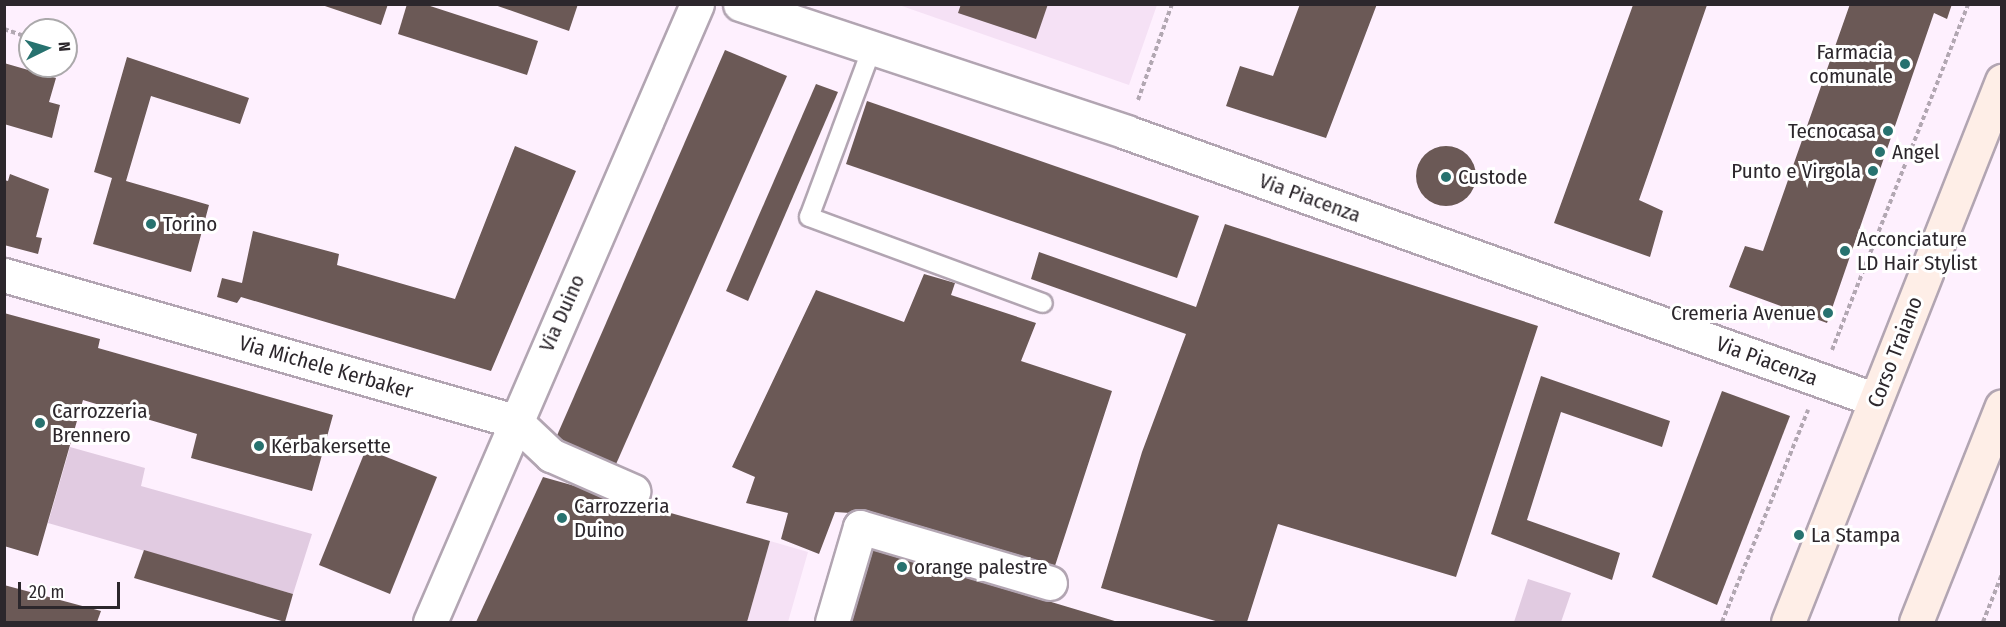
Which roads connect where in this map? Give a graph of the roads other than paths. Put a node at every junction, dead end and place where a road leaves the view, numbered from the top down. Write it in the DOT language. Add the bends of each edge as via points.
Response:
graph roads {
  1 [pos="697,4"];
  2 [pos="740,4"];
  3 [pos="872,48"];
  4 [pos="2001,81"];
  5 [pos="4,274"];
  6 [pos="1043,303"];
  7 [pos="1876,400"];
  8 [pos="515,421"];
  9 [pos="1998,424"];
  10 [pos="633,491"];
  11 [pos="1050,583"];
  12 [pos="429,622"];
  13 [pos="832,622"];
  14 [pos="1788,622"];
  15 [pos="1916,622"];
  1 -- 8 [label="street, Via Duino"];
  2 -- 3 [label="street, Via Piacenza"];
  3 -- 6 [label="lane" via="809,217"];
  3 -- 7 [label="street, Via Piacenza" via="1126,132"];
  4 -- 7 [label="main road, Corso Traiano"];
  5 -- 8 [label="street, Via Michele Kerbaker"];
  7 -- 14 [label="main road, Corso Traiano"];
  8 -- 10 [label="street, Via Michele Kerbaker" via="551,455"];
  8 -- 12 [label="street, Via Duino"];
  9 -- 15 [label="main road"];
  11 -- 13 [label="street" via="860,526"];
}
